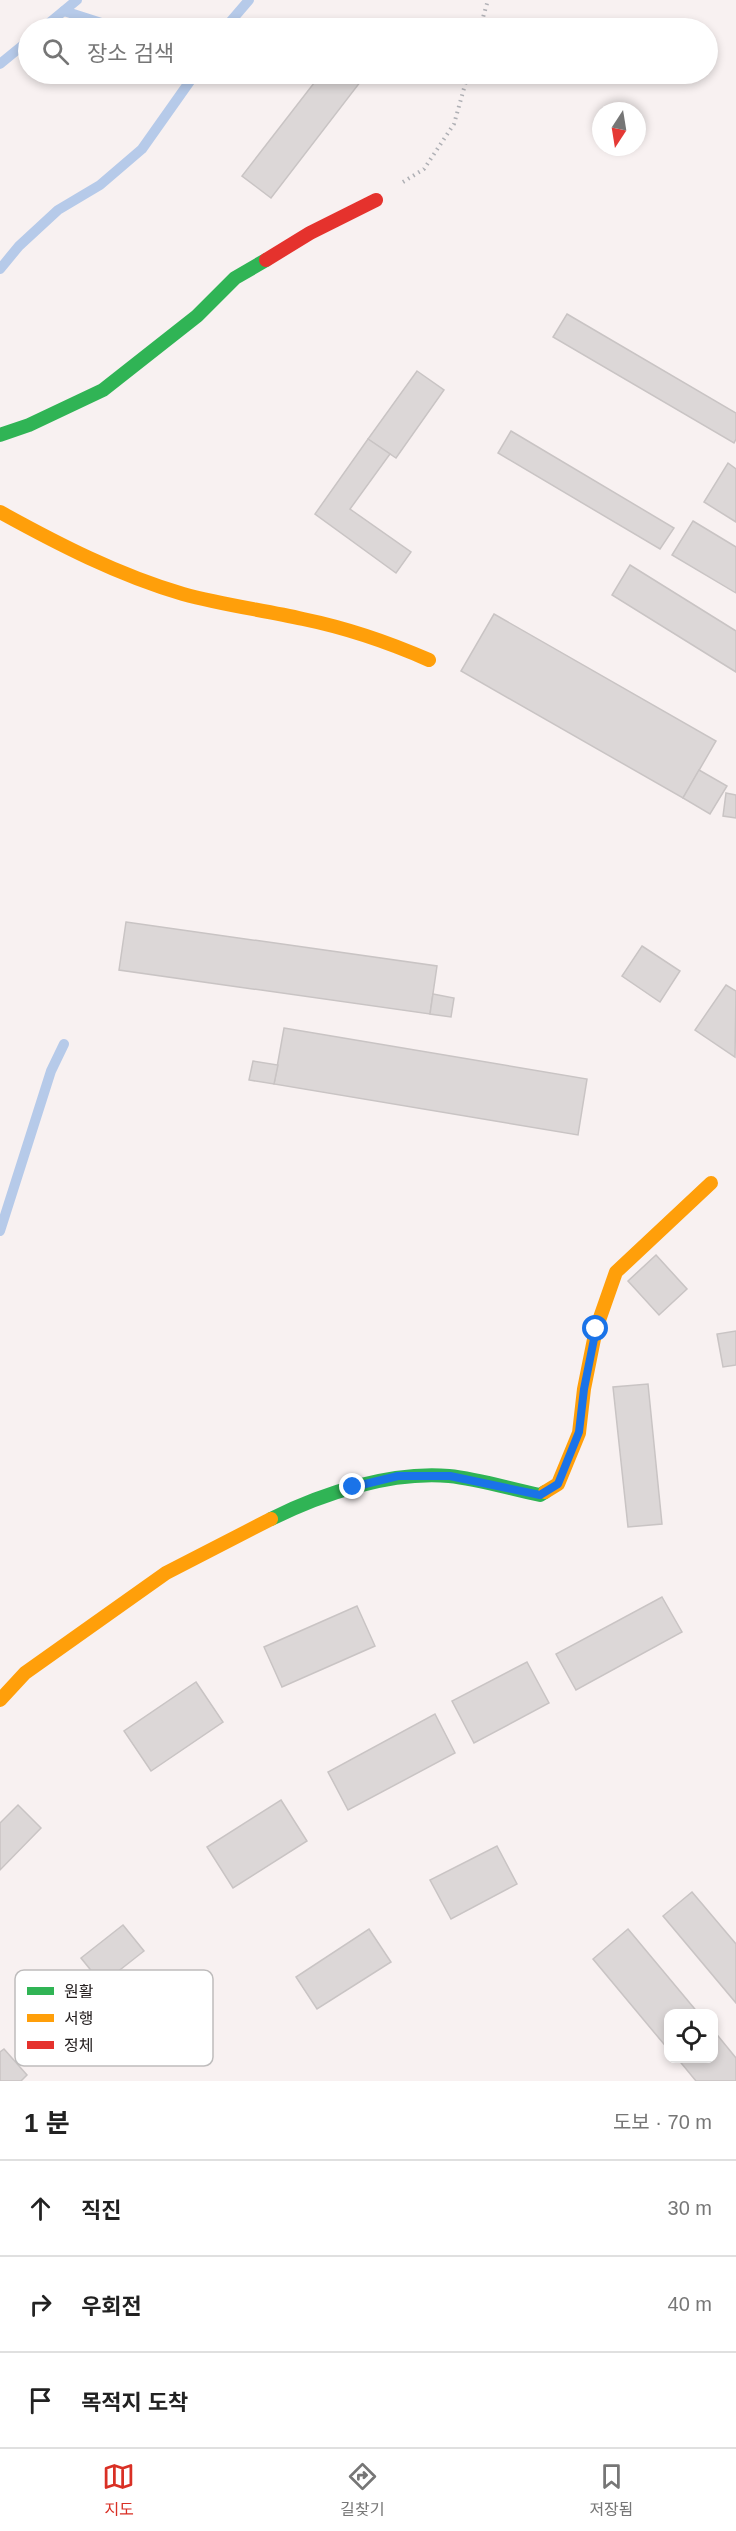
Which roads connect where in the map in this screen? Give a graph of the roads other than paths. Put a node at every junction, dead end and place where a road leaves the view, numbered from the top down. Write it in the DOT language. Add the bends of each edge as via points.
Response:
graph roads {
  1 [pos="376,200"];
  2 [pos="0,435"];
  3 [pos="0,512"];
  4 [pos="429,660"];
  5 [pos="711,1184"];
  6 [pos="0,1700"];
  1 -- 2 [label="street" via="310,233 235,278 197,316 103,390"];
  3 -- 4 [label="street" via="64,549 137,579 209,601 348,630"];
  5 -- 6 [label="street" via="616,1272 596,1329 579,1432 558,1484 540,1495 450,1476 398,1476 342,1491 276,1517 166,1573 26,1673"];
}
